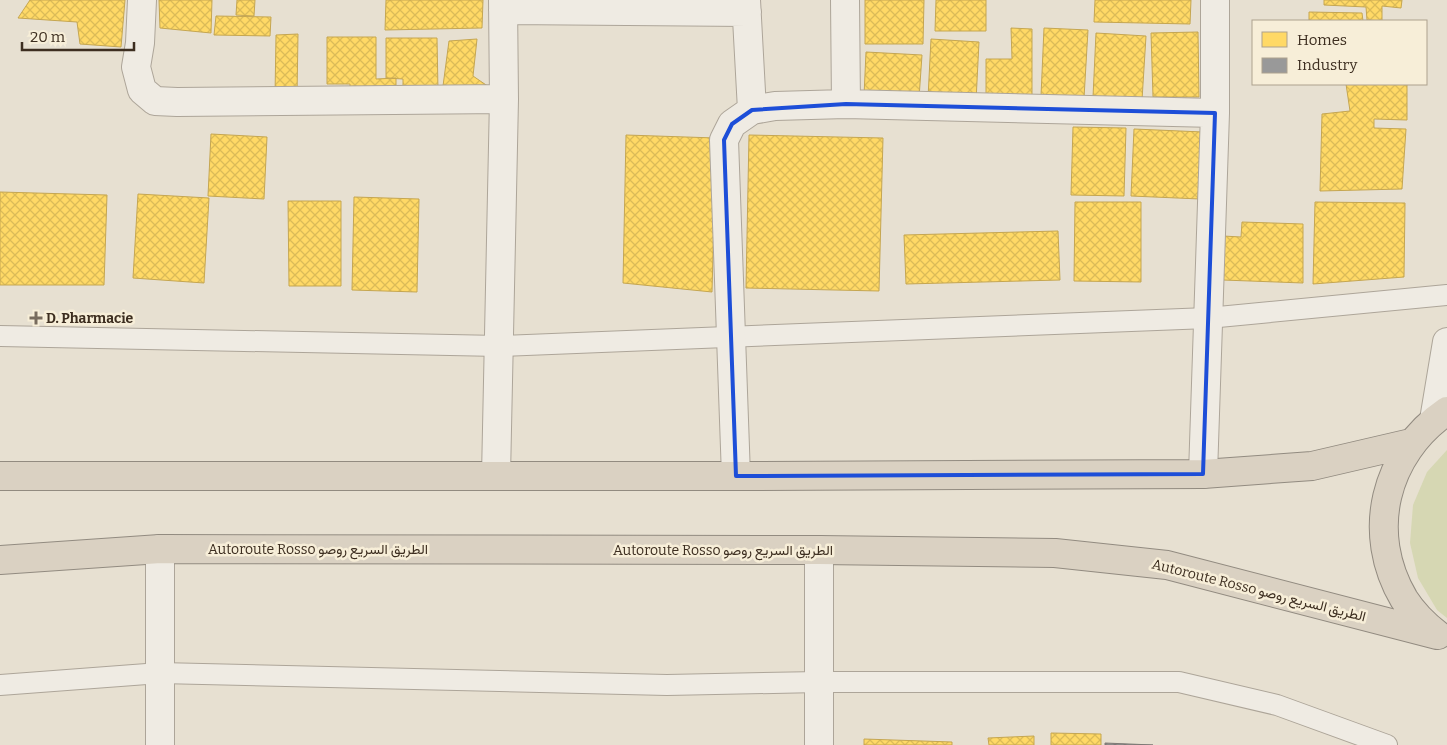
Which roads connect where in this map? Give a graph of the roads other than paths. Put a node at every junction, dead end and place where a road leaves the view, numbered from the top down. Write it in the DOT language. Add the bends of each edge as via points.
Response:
graph roads {
  1 [pos="142,0"];
  2 [pos="845,0"];
  3 [pos="1214,0"];
  4 [pos="503,5"];
  5 [pos="747,6"];
  6 [pos="504,99"];
  7 [pos="846,104"];
  8 [pos="752,110"];
  9 [pos="1215,113"];
  10 [pos="1447,295"];
  11 [pos="1208,318"];
  12 [pos="0,336"];
  13 [pos="731,337"];
  14 [pos="1447,342"];
  15 [pos="499,346"];
  16 [pos="1440,416"];
  17 [pos="1411,443"];
  18 [pos="1203,474"];
  19 [pos="0,476"];
  20 [pos="496,476"];
  21 [pos="736,476"];
  22 [pos="160,549"];
  23 [pos="819,550"];
  24 [pos="0,560"];
  25 [pos="1442,639"];
  26 [pos="160,672"];
  27 [pos="819,682"];
  28 [pos="0,685"];
  29 [pos="160,745"];
  30 [pos="819,745"];
  31 [pos="1387,745"];
  1 -- 6 [label="street" via="136,67 142,90 156,101"];
  2 -- 7 [label="street"];
  3 -- 9 [label="street"];
  4 -- 5 [label="street"];
  4 -- 6 [label="street"];
  5 -- 8 [label="street"];
  6 -- 15 [label="street"];
  7 -- 8 [label="street" via="775,106"];
  7 -- 9 [label="street"];
  8 -- 13 [label="street" via="732,124 724,140"];
  9 -- 11 [label="street"];
  10 -- 11 [label="lane"];
  11 -- 13 [label="lane"];
  11 -- 18 [label="street"];
  12 -- 15 [label="lane"];
  13 -- 15 [label="lane"];
  13 -- 21 [label="street"];
  14 -- 16 [label="street"];
  15 -- 20 [label="street"];
  16 -- 17 [label="highway"];
  17 -- 18 [label="highway" via="1312,466"];
  17 -- 25 [label="highway" via="1389,486 1384,509 1386,556 1405,600"];
  18 -- 21 [label="highway"];
  19 -- 20 [label="highway"];
  20 -- 21 [label="highway"];
  22 -- 23 [label="highway, Autoroute Rosso الطريق السريع روصو"];
  22 -- 24 [label="highway, Autoroute Rosso الطريق السريع روصو"];
  22 -- 26 [label="street"];
  23 -- 25 [label="highway, Autoroute Rosso الطريق السريع روصو" via="1055,553 1167,565"];
  23 -- 27 [label="street"];
  26 -- 27 [label="lane" via="668,685"];
  26 -- 28 [label="lane"];
  26 -- 29 [label="street"];
  27 -- 30 [label="street"];
  27 -- 31 [label="lane" via="1179,682 1277,705"];
}
